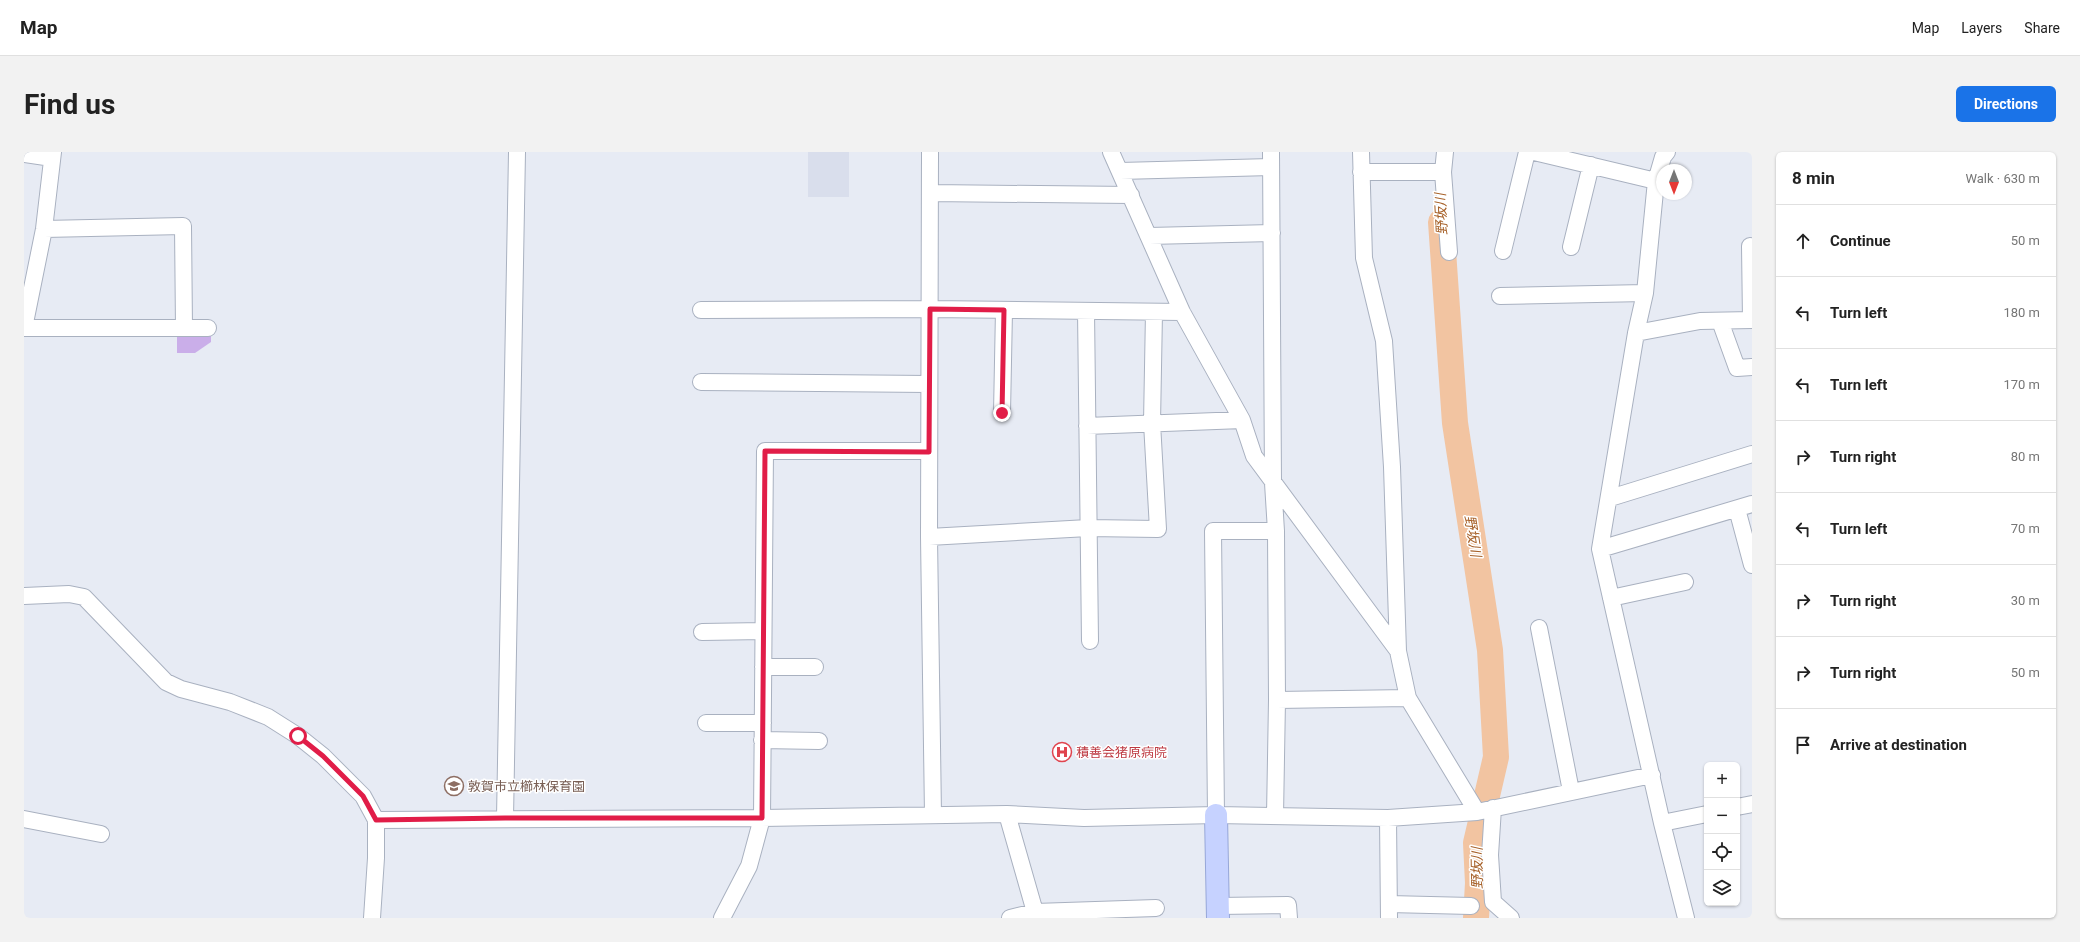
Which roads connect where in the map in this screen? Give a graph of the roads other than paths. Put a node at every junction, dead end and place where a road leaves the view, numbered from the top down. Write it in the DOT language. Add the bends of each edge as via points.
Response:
graph roads {
  1 [pos="517,152"];
  2 [pos="930,152"];
  3 [pos="1111,152"];
  4 [pos="1361,152"];
  5 [pos="1445,152"];
  6 [pos="1527,152"];
  7 [pos="1534,152"];
  8 [pos="1667,152"];
  9 [pos="24,154"];
  10 [pos="53,155"];
  11 [pos="1271,160"];
  12 [pos="1661,164"];
  13 [pos="1591,165"];
  14 [pos="1120,171"];
  15 [pos="1361,172"];
  16 [pos="1443,172"];
  17 [pos="1656,181"];
  18 [pos="930,193"];
  19 [pos="1131,195"];
  20 [pos="44,229"];
  21 [pos="1272,233"];
  22 [pos="1149,236"];
  23 [pos="1750,246"];
  24 [pos="1571,247"];
  25 [pos="1503,251"];
  26 [pos="1449,252"];
  27 [pos="1645,293"];
  28 [pos="1500,296"];
  29 [pos="930,309"];
  30 [pos="701,310"];
  31 [pos="1004,310"];
  32 [pos="1086,311"];
  33 [pos="1154,312"];
  34 [pos="1182,312"];
  35 [pos="1751,320"];
  36 [pos="1720,321"];
  37 [pos="24,328"];
  38 [pos="184,328"];
  39 [pos="208,328"];
  40 [pos="1636,333"];
  41 [pos="1752,367"];
  42 [pos="701,382"];
  43 [pos="929,384"];
  44 [pos="1002,413"];
  45 [pos="1242,420"];
  46 [pos="1152,423"];
  47 [pos="1087,426"];
  48 [pos="929,452"];
  49 [pos="1752,454"];
  50 [pos="1273,483"];
  51 [pos="1610,498"];
  52 [pos="1744,507"];
  53 [pos="1088,528"];
  54 [pos="1276,531"];
  55 [pos="929,537"];
  56 [pos="1600,549"];
  57 [pos="1752,565"];
  58 [pos="1686,582"];
  59 [pos="24,596"];
  60 [pos="1612,598"];
  61 [pos="1539,628"];
  62 [pos="763,631"];
  63 [pos="702,632"];
  64 [pos="1090,641"];
  65 [pos="1398,650"];
  66 [pos="763,667"];
  67 [pos="815,667"];
  68 [pos="1408,698"];
  69 [pos="1277,700"];
  70 [pos="706,723"];
  71 [pos="762,723"];
  72 [pos="762,740"];
  73 [pos="818,741"];
  74 [pos="1652,775"];
  75 [pos="1571,791"];
  76 [pos="1752,804"];
  77 [pos="1740,807"];
  78 [pos="1493,808"];
  79 [pos="1477,812"];
  80 [pos="1007,814"];
  81 [pos="933,815"];
  82 [pos="1216,815"];
  83 [pos="1704,815"];
  84 [pos="1275,816"];
  85 [pos="505,818"];
  86 [pos="762,818"];
  87 [pos="1388,818"];
  88 [pos="24,819"];
  89 [pos="376,820"];
  90 [pos="1662,823"];
  91 [pos="100,834"];
  92 [pos="1471,906"];
  93 [pos="1156,908"];
  94 [pos="1389,911"];
  95 [pos="1035,912"];
  96 [pos="1218,912"];
  97 [pos="372,918"];
  98 [pos="722,918"];
  99 [pos="1010,918"];
  100 [pos="1288,918"];
  101 [pos="1511,918"];
  102 [pos="1686,918"];
  1 -- 85 [label="street"];
  2 -- 18 [label="street"];
  3 -- 14 [label="street"];
  4 -- 15 [label="street"];
  5 -- 16 [label="street"];
  6 -- 25 [label="street"];
  7 -- 13 [label="street"];
  8 -- 12 [label="street"];
  9 -- 10 [label="street"];
  10 -- 20 [label="street"];
  11 -- 14 [label="street"];
  11 -- 21 [label="street"];
  13 -- 17 [label="street"];
  13 -- 24 [label="street"];
  14 -- 19 [label="street"];
  15 -- 16 [label="street"];
  15 -- 65 [label="street" via="1364,258 1384,341 1392,467"];
  16 -- 26 [label="street"];
  17 -- 27 [label="street"];
  18 -- 19 [label="street"];
  18 -- 29 [label="street"];
  19 -- 22 [label="street"];
  20 -- 37 [label="street"];
  20 -- 38 [label="street" via="183,226"];
  21 -- 22 [label="street"];
  21 -- 50 [label="street"];
  22 -- 34 [label="street"];
  23 -- 35 [label="street"];
  27 -- 28 [label="street"];
  27 -- 40 [label="street"];
  29 -- 30 [label="street"];
  29 -- 31 [label="street"];
  29 -- 43 [label="street"];
  31 -- 32 [label="street"];
  31 -- 44 [label="street"];
  32 -- 33 [label="street"];
  32 -- 47 [label="street"];
  33 -- 34 [label="street"];
  33 -- 46 [label="street"];
  34 -- 45 [label="street"];
  35 -- 36 [label="street"];
  36 -- 40 [label="street" via="1700,321"];
  36 -- 41 [label="street" via="1736,368"];
  37 -- 38 [label="street"];
  38 -- 39 [label="street"];
  40 -- 51 [label="street"];
  42 -- 43 [label="street"];
  43 -- 48 [label="street"];
  45 -- 46 [label="street"];
  45 -- 50 [label="street" via="1254,456"];
  46 -- 47 [label="street"];
  46 -- 53 [label="street" via="1158,530"];
  47 -- 53 [label="street"];
  48 -- 55 [label="street"];
  48 -- 62 [label="street" via="765,451"];
  49 -- 51 [label="street"];
  50 -- 54 [label="street"];
  50 -- 65 [label="street"];
  51 -- 56 [label="street"];
  52 -- 56 [label="street"];
  52 -- 57 [label="street"];
  53 -- 55 [label="street"];
  53 -- 64 [label="street"];
  54 -- 69 [label="street"];
  54 -- 82 [label="street" via="1213,531"];
  55 -- 81 [label="street"];
  56 -- 60 [label="street"];
  58 -- 60 [label="street"];
  59 -- 89 [label="street" via="69,594 84,597 166,682 268,717 298,736 323,756 363,796"];
  60 -- 74 [label="street"];
  61 -- 75 [label="street"];
  62 -- 63 [label="street"];
  62 -- 66 [label="street"];
  65 -- 68 [label="street"];
  66 -- 67 [label="street"];
  66 -- 71 [label="street"];
  68 -- 69 [label="street"];
  68 -- 79 [label="street"];
  69 -- 84 [label="street"];
  70 -- 71 [label="street"];
  71 -- 72 [label="street"];
  72 -- 73 [label="street"];
  72 -- 86 [label="street"];
  74 -- 75 [label="street"];
  74 -- 90 [label="street"];
  75 -- 78 [label="street"];
  76 -- 77 [label="street"];
  78 -- 79 [label="street"];
  78 -- 101 [label="street" via="1490,855 1493,902"];
  79 -- 87 [label="street"];
  80 -- 81 [label="street"];
  80 -- 82 [label="street" via="1084,818"];
  80 -- 95 [label="street"];
  81 -- 86 [label="street"];
  82 -- 84 [label="street"];
  82 -- 96 [label="street"];
  83 -- 90 [label="street"];
  84 -- 87 [label="street"];
  85 -- 86 [label="street"];
  85 -- 89 [label="street"];
  86 -- 98 [label="street" via="749,866"];
  87 -- 94 [label="street"];
  88 -- 91 [label="street"];
  89 -- 97 [label="street"];
  90 -- 102 [label="street"];
  92 -- 94 [label="street"];
  93 -- 95 [label="street"];
  95 -- 99 [label="street"];
  96 -- 100 [label="street" via="1288,905"];
}
